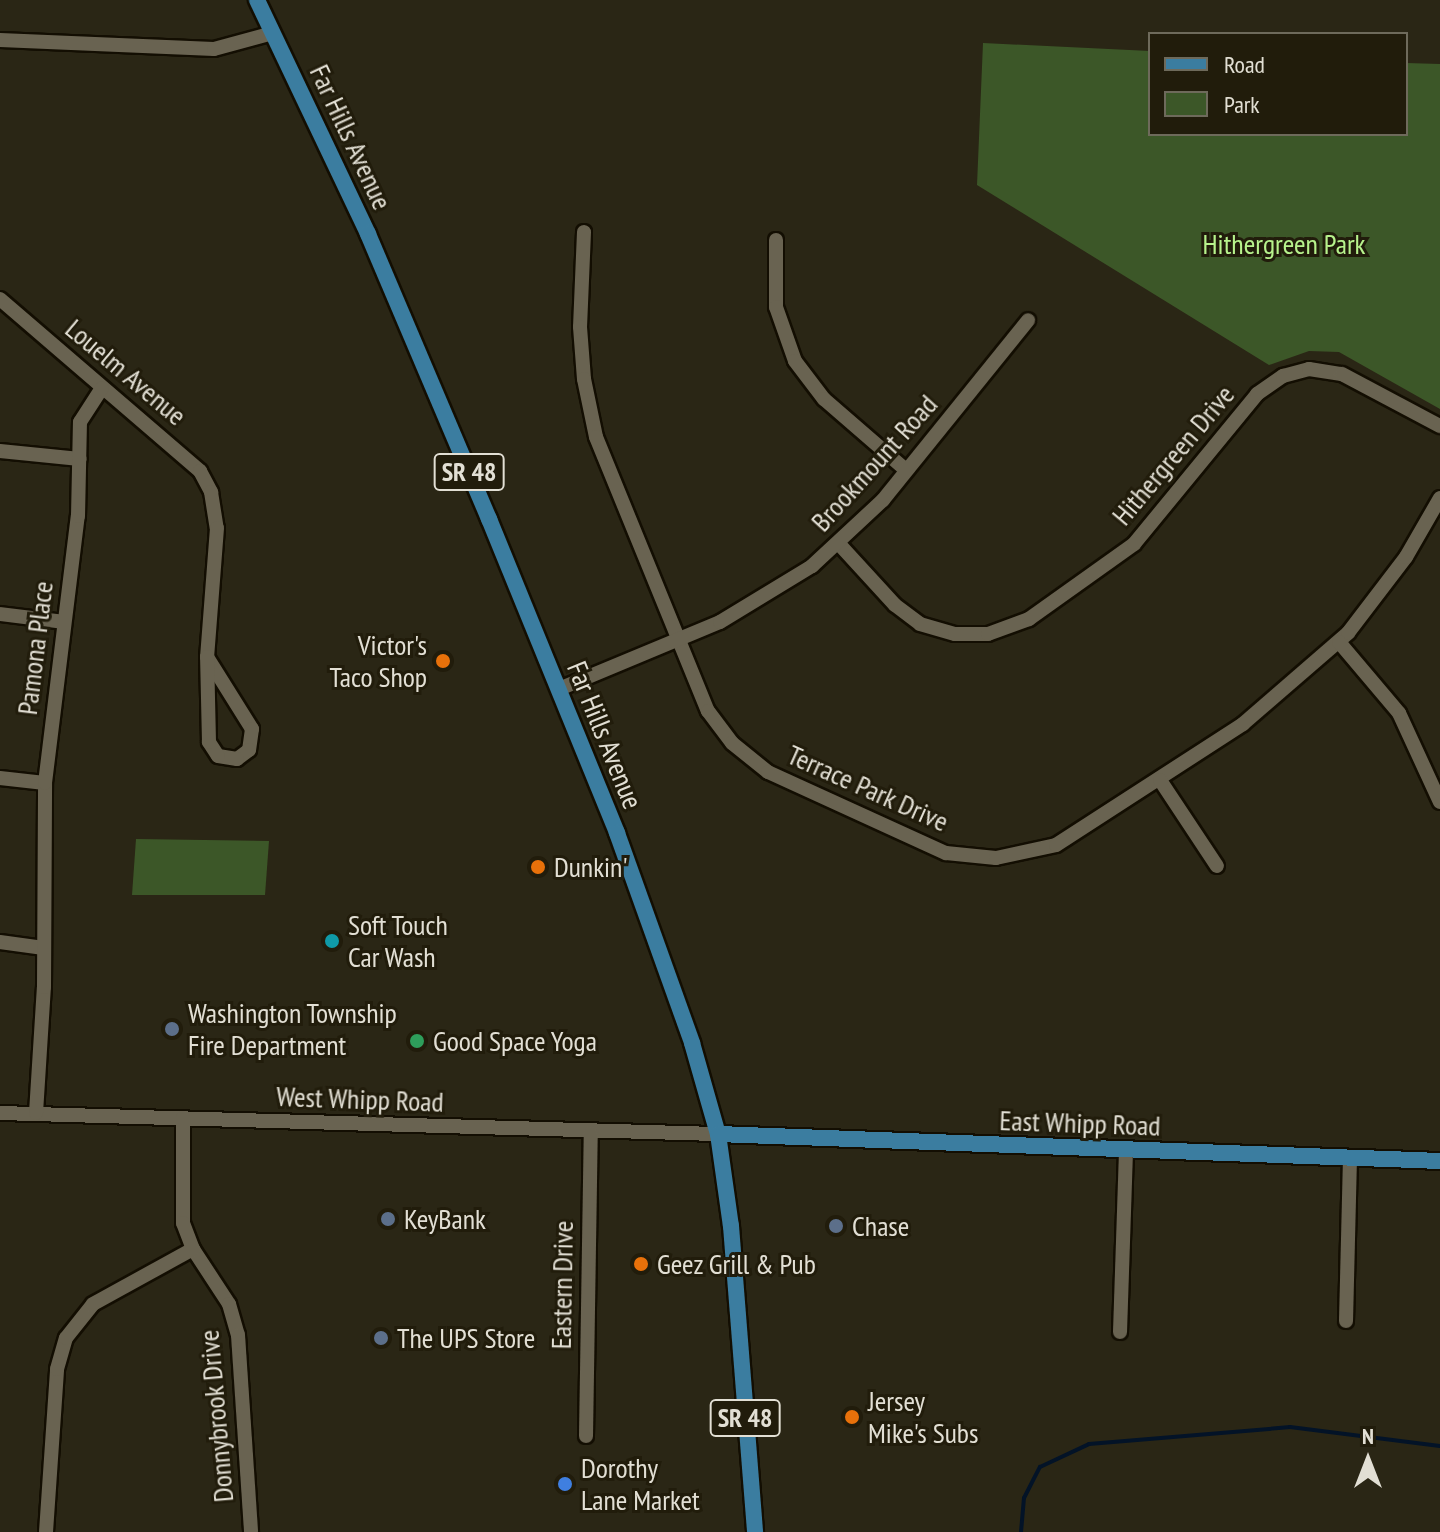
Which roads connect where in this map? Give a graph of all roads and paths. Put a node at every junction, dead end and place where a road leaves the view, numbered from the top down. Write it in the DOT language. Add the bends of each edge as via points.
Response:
graph roads {
  1 [pos="257,0"];
  2 [pos="273,33"];
  3 [pos="0,40"];
  4 [pos="584,232"];
  5 [pos="776,240"];
  6 [pos="0,299"];
  7 [pos="1028,320"];
  8 [pos="102,388"];
  9 [pos="1440,426"];
  10 [pos="0,451"];
  11 [pos="80,459"];
  12 [pos="906,470"];
  13 [pos="1440,498"];
  14 [pos="840,545"];
  15 [pos="0,614"];
  16 [pos="64,622"];
  17 [pos="677,640"];
  18 [pos="1339,642"];
  19 [pos="207,657"];
  20 [pos="559,689"];
  21 [pos="0,778"];
  22 [pos="1160,780"];
  23 [pos="45,783"];
  24 [pos="1440,802"];
  25 [pos="1217,866"];
  26 [pos="0,942"];
  27 [pos="44,948"];
  28 [pos="0,1113"];
  29 [pos="36,1113"];
  30 [pos="183,1118"];
  31 [pos="591,1133"];
  32 [pos="718,1134"];
  33 [pos="1126,1151"];
  34 [pos="1350,1158"];
  35 [pos="1440,1161"];
  36 [pos="193,1249"];
  37 [pos="1346,1321"];
  38 [pos="1120,1332"];
  39 [pos="586,1436"];
  40 [pos="46,1532"];
  41 [pos="251,1532"];
  42 [pos="755,1532"];
  1 -- 2 [label="main road, Far Hills Avenue / SR 48"];
  2 -- 3 [label="street" via="214,49"];
  2 -- 20 [label="main road, Far Hills Avenue / SR 48" via="368,234"];
  4 -- 17 [label="street, Terrace Park Drive" via="580,327 589,406 609,475"];
  5 -- 12 [label="street" via="776,307 795,361 840,415"];
  6 -- 8 [label="street, Louelm Avenue"];
  7 -- 12 [label="street, Brookmount Road"];
  8 -- 11 [label="street, Pamona Place" via="80,422"];
  8 -- 19 [label="street, Louelm Avenue" via="189,459 211,492 217,528"];
  9 -- 14 [label="street, Hithergreen Drive" via="1342,374 1309,369 1283,376 1257,394 1134,544 1029,619 988,634 955,634 920,624 895,605"];
  10 -- 11 [label="street"];
  11 -- 16 [label="street, Pamona Place"];
  12 -- 14 [label="street, Brookmount Road"];
  13 -- 18 [label="street, Terrace Park Drive" via="1389,582"];
  14 -- 17 [label="street, Brookmount Road" via="752,605"];
  15 -- 16 [label="street"];
  16 -- 23 [label="street, Pamona Place"];
  17 -- 20 [label="street, Brookmount Road"];
  17 -- 22 [label="street, Terrace Park Drive" via="708,711 751,761 946,853 996,858 1056,845"];
  18 -- 22 [label="street, Terrace Park Drive" via="1279,697"];
  18 -- 24 [label="street" via="1399,713"];
  19 -- 19 [label="street" via="209,742 218,756 237,759 249,750 252,729"];
  20 -- 32 [label="main road, Far Hills Avenue / SR 48" via="662,957"];
  21 -- 23 [label="street"];
  22 -- 25 [label="street"];
  23 -- 27 [label="street, Pamona Place"];
  26 -- 27 [label="street"];
  27 -- 29 [label="street, Pamona Place"];
  28 -- 29 [label="street, West Whipp Road"];
  29 -- 30 [label="street, West Whipp Road"];
  30 -- 31 [label="street, West Whipp Road"];
  30 -- 36 [label="street, Donnybrook Drive" via="181,1208"];
  31 -- 32 [label="street, West Whipp Road"];
  31 -- 39 [label="street, Eastern Drive"];
  32 -- 33 [label="main road, East Whipp Road"];
  32 -- 42 [label="main road, Far Hills Avenue / SR 48" via="731,1226"];
  33 -- 34 [label="main road, East Whipp Road"];
  33 -- 38 [label="street"];
  34 -- 35 [label="main road, East Whipp Road"];
  34 -- 37 [label="street"];
  36 -- 40 [label="street" via="93,1304 66,1338 57,1369"];
  36 -- 41 [label="street, Donnybrook Drive" via="222,1289 235,1320"];
}
